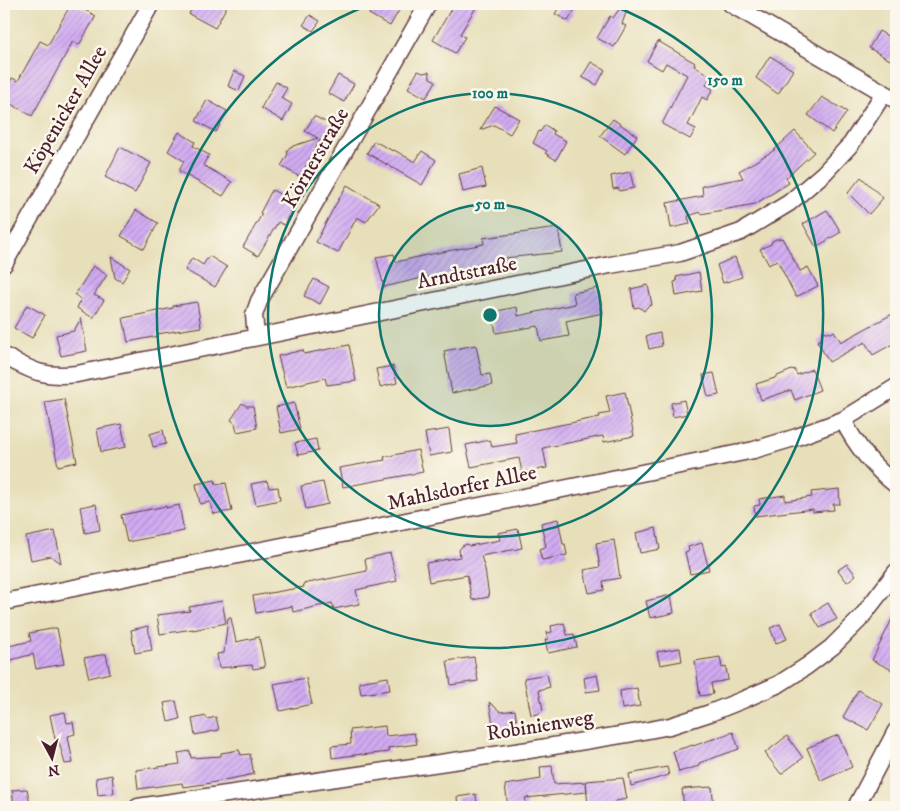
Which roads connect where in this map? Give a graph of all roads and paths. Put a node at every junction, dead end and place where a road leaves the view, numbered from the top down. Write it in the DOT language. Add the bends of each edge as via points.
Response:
graph roads {
  1 [pos="151,4"];
  2 [pos="428,4"];
  3 [pos="731,4"];
  4 [pos="890,97"];
  5 [pos="4,264"];
  6 [pos="256,336"];
  7 [pos="4,356"];
  8 [pos="896,387"];
  9 [pos="843,420"];
  10 [pos="896,485"];
  11 [pos="896,572"];
  12 [pos="4,602"];
  13 [pos="896,731"];
  14 [pos="138,807"];
  15 [pos="856,807"];
  1 -- 5 [label="street, Köpenicker Allee"];
  2 -- 6 [label="street, Körnerstraße" via="259,301 254,315"];
  3 -- 4 [label="street"];
  4 -- 6 [label="street, Arndtstraße" via="824,173 790,203 741,232 680,253"];
  6 -- 7 [label="street, Arndtstraße" via="64,375 35,372"];
  8 -- 9 [label="street, Mahlsdorfer Allee"];
  9 -- 10 [label="street" via="867,458"];
  9 -- 12 [label="street, Mahlsdorfer Allee" via="797,437 729,455"];
  11 -- 14 [label="street, Robinienweg" via="860,619 807,666 745,700 678,724 548,747"];
  13 -- 15 [label="street"];
}
